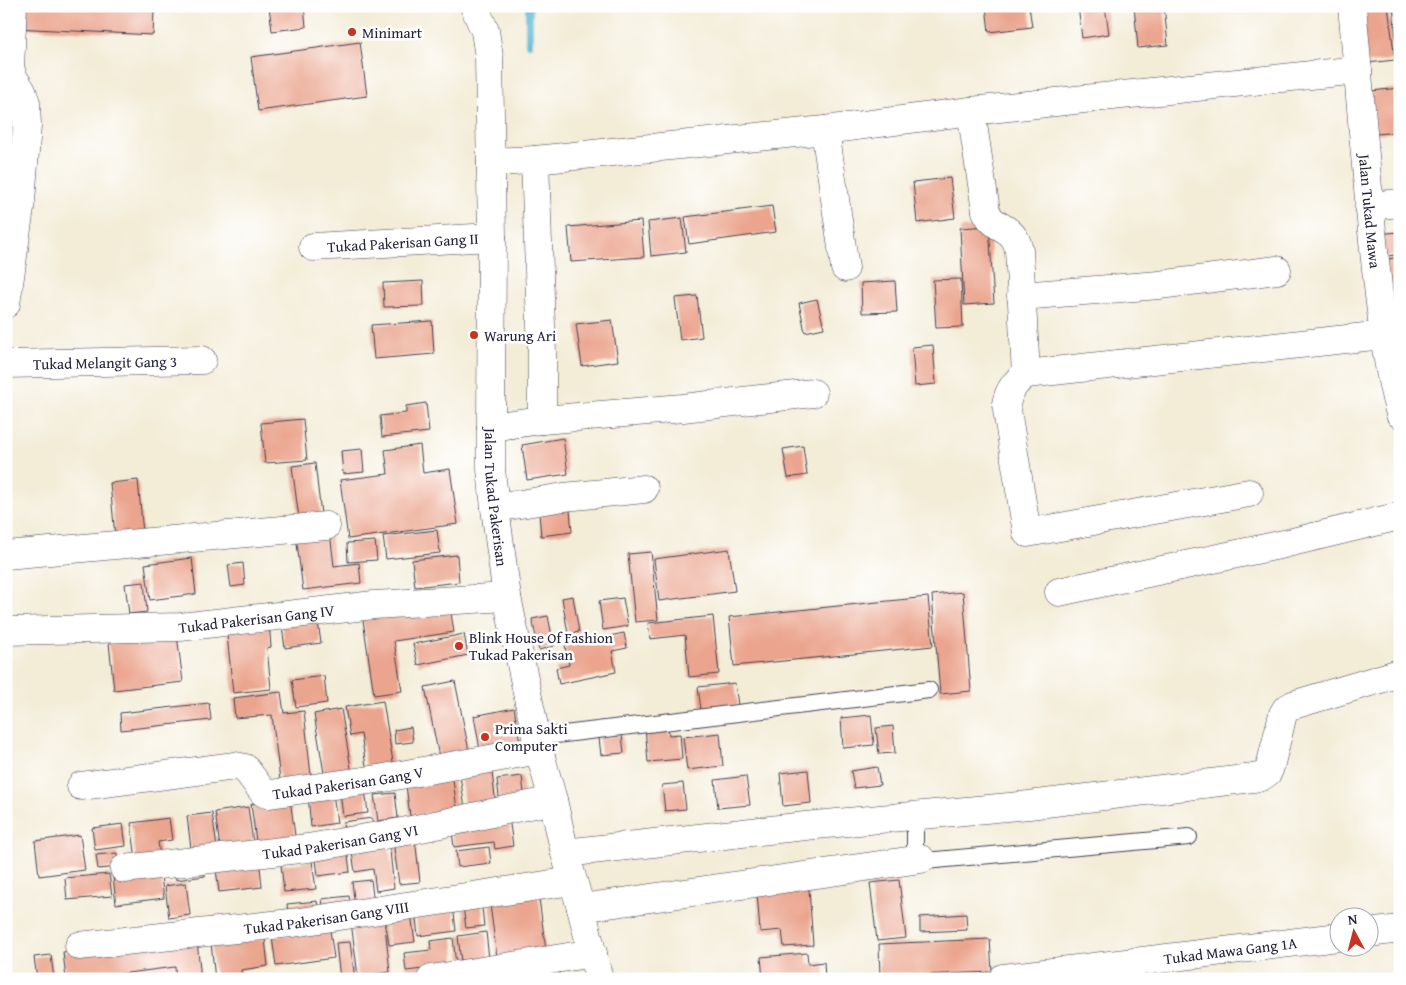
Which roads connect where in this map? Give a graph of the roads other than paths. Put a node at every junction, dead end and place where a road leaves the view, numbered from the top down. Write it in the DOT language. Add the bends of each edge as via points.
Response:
graph roads {
  1 [pos="13,6"];
  2 [pos="474,6"];
  3 [pos="1352,6"];
  4 [pos="1358,70"];
  5 [pos="971,111"];
  6 [pos="825,130"];
  7 [pos="535,160"];
  8 [pos="491,162"];
  9 [pos="1400,204"];
  10 [pos="1369,206"];
  11 [pos="492,237"];
  12 [pos="313,247"];
  13 [pos="845,268"];
  14 [pos="1277,270"];
  15 [pos="1021,296"];
  16 [pos="6,304"];
  17 [pos="1383,335"];
  18 [pos="202,360"];
  19 [pos="6,364"];
  20 [pos="1026,374"];
  21 [pos="813,394"];
  22 [pos="1400,414"];
  23 [pos="542,420"];
  24 [pos="491,427"];
  25 [pos="644,489"];
  26 [pos="1249,492"];
  27 [pos="495,508"];
  28 [pos="1400,516"];
  29 [pos="326,526"];
  30 [pos="6,555"];
  31 [pos="1059,592"];
  32 [pos="507,597"];
  33 [pos="6,631"];
  34 [pos="1400,673"];
  35 [pos="929,690"];
  36 [pos="537,743"];
  37 [pos="80,786"];
  38 [pos="553,800"];
  39 [pos="915,816"];
  40 [pos="1189,837"];
  41 [pos="565,853"];
  42 [pos="921,859"];
  43 [pos="124,869"];
  44 [pos="572,880"];
  45 [pos="581,908"];
  46 [pos="1400,929"];
  47 [pos="1378,932"];
  48 [pos="1328,938"];
  49 [pos="79,946"];
  50 [pos="593,953"];
  51 [pos="1003,978"];
  52 [pos="431,979"];
  53 [pos="599,979"];
  1 -- 16 [label="street" via="10,67 26,103 27,126 21,201"];
  2 -- 8 [label="street, Jalan Tukad Pakerisan" via="485,31 489,57"];
  3 -- 4 [label="street, Jalan Tukad Mawa"];
  4 -- 5 [label="street"];
  4 -- 10 [label="street, Jalan Tukad Mawa"];
  5 -- 6 [label="street"];
  5 -- 15 [label="street" via="986,211 1016,240"];
  6 -- 7 [label="street"];
  6 -- 13 [label="street"];
  7 -- 8 [label="street"];
  7 -- 23 [label="street"];
  8 -- 11 [label="street, Jalan Tukad Pakerisan"];
  9 -- 10 [label="street"];
  10 -- 17 [label="street, Jalan Tukad Mawa"];
  11 -- 12 [label="street, Tukad Pakerisan Gang II"];
  11 -- 24 [label="street, Jalan Tukad Pakerisan"];
  14 -- 15 [label="street" via="1159,285"];
  15 -- 20 [label="street"];
  17 -- 20 [label="street"];
  17 -- 22 [label="street, Jalan Tukad Mawa"];
  18 -- 19 [label="street, Tukad Melangit Gang 3"];
  20 -- 26 [label="street" via="1014,383 1006,404 1027,533"];
  21 -- 23 [label="street"];
  23 -- 24 [label="street"];
  24 -- 27 [label="street, Jalan Tukad Pakerisan"];
  25 -- 27 [label="street"];
  27 -- 32 [label="street, Jalan Tukad Pakerisan"];
  28 -- 31 [label="street"];
  29 -- 30 [label="street"];
  32 -- 33 [label="street, Tukad Pakerisan Gang IV" via="374,605 180,626"];
  32 -- 36 [label="street, Jalan Tukad Pakerisan"];
  34 -- 39 [label="street" via="1286,709 1270,767 1261,777"];
  35 -- 36 [label="lane" via="576,732"];
  36 -- 37 [label="street, Tukad Pakerisan Gang V" via="384,778 270,794 263,792 245,768 235,766"];
  36 -- 38 [label="street, Jalan Tukad Pakerisan"];
  38 -- 41 [label="street, Jalan Tukad Pakerisan"];
  38 -- 43 [label="street, Tukad Pakerisan Gang VI" via="308,848"];
  39 -- 41 [label="street"];
  39 -- 42 [label="lane" via="915,852"];
  40 -- 42 [label="lane"];
  41 -- 44 [label="street, Jalan Tukad Pakerisan"];
  42 -- 45 [label="street"];
  44 -- 45 [label="street, Jalan Tukad Pakerisan"];
  44 -- 49 [label="street, Tukad Pakerisan Gang VIII" via="300,922"];
  45 -- 50 [label="street, Jalan Tukad Pakerisan"];
  46 -- 47 [label="street"];
  48 -- 51 [label="street, Tukad Mawa Gang 1A"];
  50 -- 52 [label="street"];
  50 -- 53 [label="street, Jalan Tukad Pakerisan"];
}
